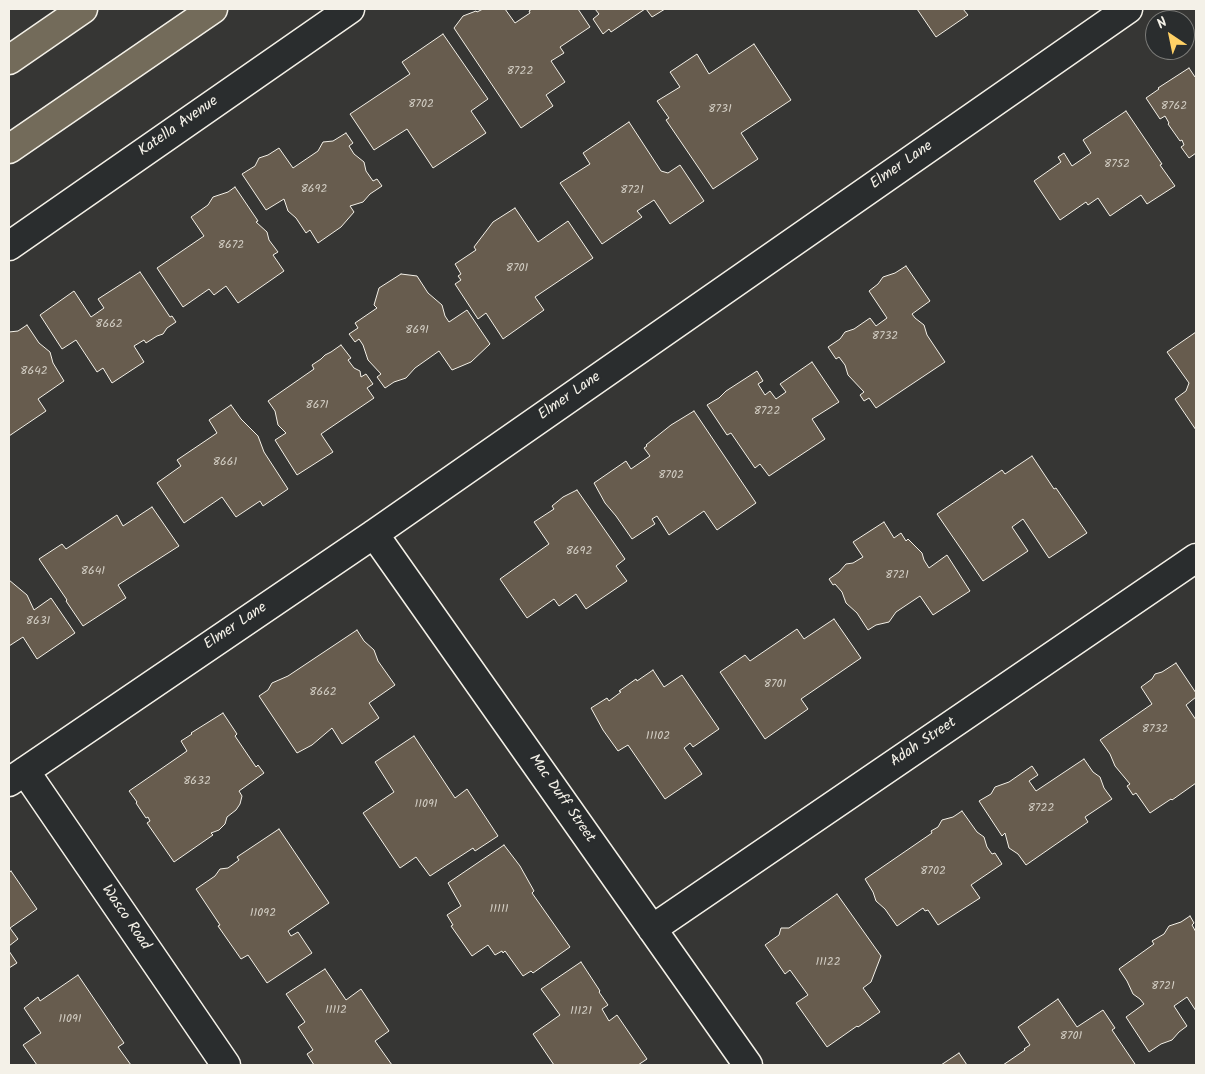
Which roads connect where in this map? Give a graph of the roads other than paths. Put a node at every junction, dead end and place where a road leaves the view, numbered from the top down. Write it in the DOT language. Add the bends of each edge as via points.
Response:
graph roads {
  1 [pos="83,9"];
  2 [pos="213,9"];
  3 [pos="350,9"];
  4 [pos="1128,9"];
  5 [pos="9,60"];
  6 [pos="9,149"];
  7 [pos="9,246"];
  8 [pos="374,534"];
  9 [pos="1196,558"];
  10 [pos="17,776"];
  11 [pos="652,929"];
  12 [pos="226,1065"];
  13 [pos="748,1065"];
  1 -- 5 [label="main road"];
  2 -- 6 [label="main road"];
  3 -- 7 [label="street, Katella Avenue"];
  4 -- 8 [label="street, Elmer Lane"];
  8 -- 10 [label="street, Elmer Lane"];
  8 -- 11 [label="street, Mac Duff Street"];
  9 -- 11 [label="street, Adah Street"];
  10 -- 12 [label="street, Wasco Road"];
  11 -- 13 [label="street, Mac Duff Street"];
}
